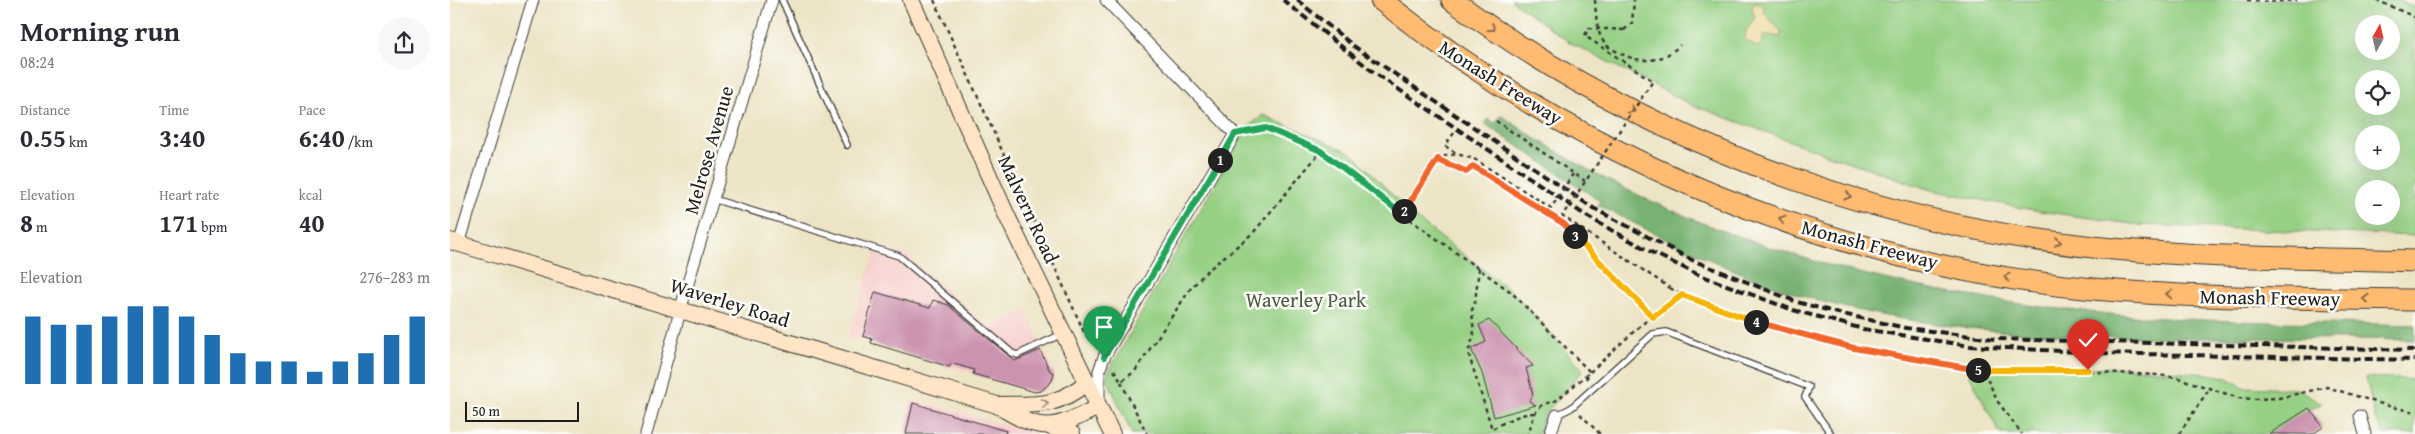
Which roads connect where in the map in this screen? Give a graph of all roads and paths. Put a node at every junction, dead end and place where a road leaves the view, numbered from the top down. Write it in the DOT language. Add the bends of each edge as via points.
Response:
graph roads {
  1 [pos="532,0"];
  2 [pos="772,0"];
  3 [pos="782,0"];
  4 [pos="911,0"];
  5 [pos="934,0"];
  6 [pos="1106,0"];
  7 [pos="1382,0"];
  8 [pos="1452,0"];
  9 [pos="1595,0"];
  10 [pos="1634,0"];
  11 [pos="2247,0"];
  12 [pos="2297,0"];
  13 [pos="2376,0"];
  14 [pos="2415,17"];
  15 [pos="1680,45"];
  16 [pos="1496,121"];
  17 [pos="1454,133"];
  18 [pos="1235,134"];
  19 [pos="847,145"];
  20 [pos="1321,151"];
  21 [pos="1457,154"];
  22 [pos="1438,159"];
  23 [pos="1573,174"];
  24 [pos="1584,180"];
  25 [pos="714,199"];
  26 [pos="1402,214"];
  27 [pos="454,242"];
  28 [pos="2415,261"];
  29 [pos="1479,268"];
  30 [pos="1682,295"];
  31 [pos="2415,300"];
  32 [pos="681,310"];
  33 [pos="1653,317"];
  34 [pos="1635,332"];
  35 [pos="1064,333"];
  36 [pos="1090,338"];
  37 [pos="1112,368"];
  38 [pos="1984,372"];
  39 [pos="1093,376"];
  40 [pos="1121,382"];
  41 [pos="2209,389"];
  42 [pos="997,405"];
  43 [pos="1098,407"];
  44 [pos="1571,408"];
  45 [pos="2415,412"];
  46 [pos="1535,413"];
  47 [pos="1557,415"];
  48 [pos="2360,416"];
  49 [pos="1051,427"];
  50 [pos="646,434"];
  51 [pos="1072,434"];
  52 [pos="1112,434"];
  53 [pos="1147,434"];
  54 [pos="1528,434"];
  55 [pos="1550,434"];
  56 [pos="1600,434"];
  57 [pos="1832,434"];
  58 [pos="2022,434"];
  59 [pos="2179,434"];
  60 [pos="2365,434"];
  1 -- 27 [label="street"];
  2 -- 25 [label="street, Melrose Avenue"];
  3 -- 19 [label="lane"];
  4 -- 35 [label="main road, Malvern Road" via="1006,214"];
  5 -- 36 [label="path"];
  6 -- 18 [label="street"];
  31 -- 7 [label="highway, Monash Freeway, one-way" via="2092,289 1982,273 1861,245 1706,191 1600,142 1443,47"];
  8 -- 28 [label="highway, Monash Freeway, one-way" via="1570,76 1674,131 1774,172 1874,204 1986,230 2094,247 2197,254"];
  9 -- 15 [label="path" via="1600,34 1606,46 1635,61 1672,53"];
  10 -- 24 [label="path, bridge" via="1632,23 1624,30 1588,28 1585,36 1653,81"];
  11 -- 12 [label="path"];
  13 -- 14 [label="path"];
  16 -- 23 [label="path"];
  17 -- 21 [label="path" via="1445,146"];
  18 -- 20 [label="path" via="1266,128"];
  18 -- 39 [label="street"];
  20 -- 26 [label="path"];
  20 -- 40 [label="path" via="1253,233 1191,288 1134,370"];
  21 -- 22 [label="path"];
  21 -- 23 [label="path, bridge" via="1474,159 1551,208"];
  22 -- 26 [label="path"];
  22 -- 33 [label="path" via="1466,172 1473,166 1564,224"];
  23 -- 24 [label="path"];
  24 -- 30 [label="path, bridge" via="1562,216"];
  25 -- 32 [label="street, Melrose Avenue"];
  25 -- 35 [label="lane" via="899,256 1017,355"];
  26 -- 29 [label="path"];
  27 -- 32 [label="main road, Waverley Road"];
  29 -- 46 [label="path" via="1472,310 1474,335 1468,352 1492,429 1511,419"];
  29 -- 46 [label="path" via="1511,292 1590,372 1557,400 1542,404"];
  30 -- 33 [label="path"];
  30 -- 38 [label="path" via="1764,325 1810,337 1900,358"];
  32 -- 42 [label="main road, Waverley Road"];
  32 -- 50 [label="street, Melrose Avenue"];
  33 -- 34 [label="path"];
  35 -- 39 [label="main road, Malvern Road"];
  37 -- 40 [label="path"];
  38 -- 41 [label="path" via="2122,372 2178,378"];
  38 -- 58 [label="path" via="1998,402"];
  42 -- 39 [label="main road, Waverley Road, one-way" via="1048,404 1065,397"];
  39 -- 43 [label="main road, Malvern Road"];
  40 -- 53 [label="path"];
  41 -- 45 [label="path" via="2252,399 2279,398 2327,387"];
  41 -- 59 [label="path"];
  42 -- 49 [label="main road, Waverley Road" via="1029,422"];
  43 -- 49 [label="main road"];
  43 -- 52 [label="main road, Malvern Road"];
  44 -- 47 [label="lane"];
  44 -- 56 [label="path"];
  44 -- 57 [label="lane" via="1653,334 1666,332 1809,387 1806,397"];
  46 -- 54 [label="path"];
  47 -- 55 [label="street"];
  48 -- 60 [label="street"];
  49 -- 51 [label="main road, Waverley Road"];
}
